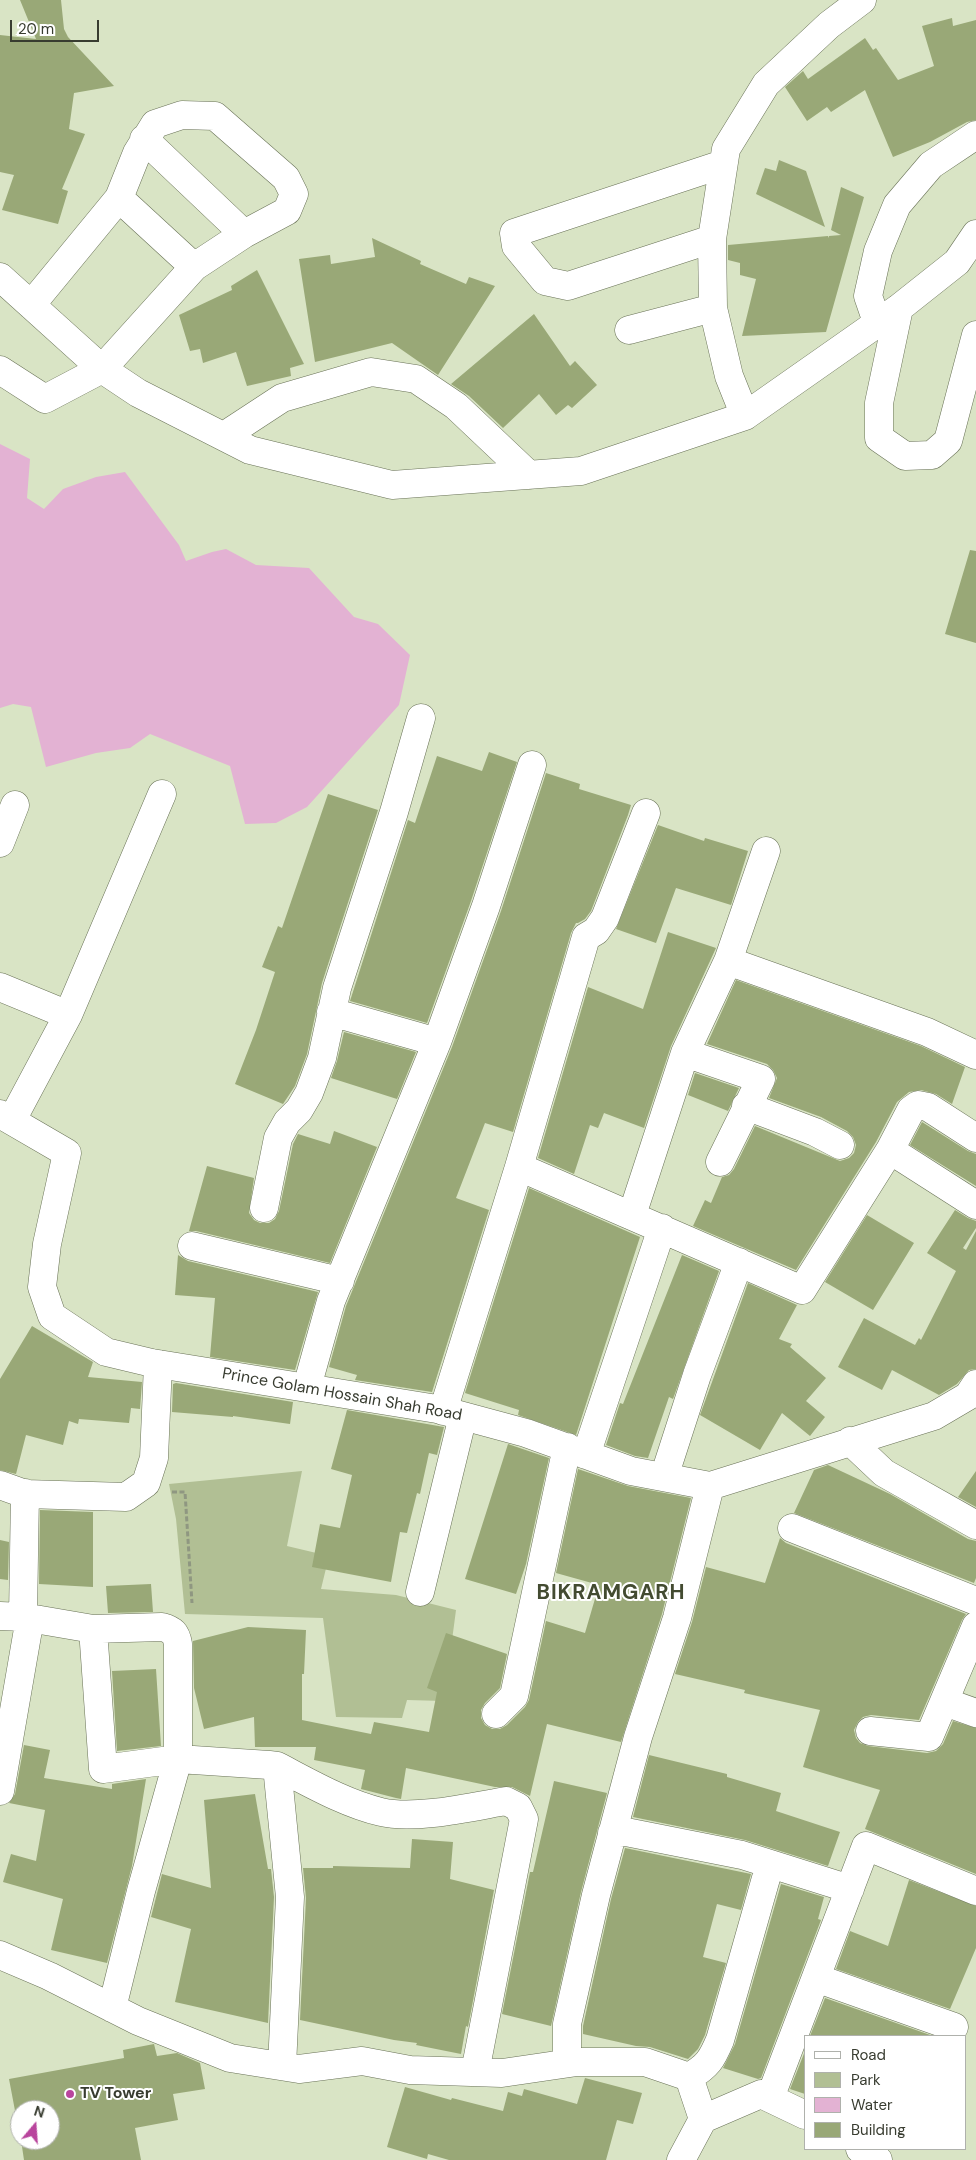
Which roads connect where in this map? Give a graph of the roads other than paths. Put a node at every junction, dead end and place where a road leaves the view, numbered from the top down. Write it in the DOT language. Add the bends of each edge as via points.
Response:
graph roads {
  1 [pos="862,0"];
  2 [pos="831,12"];
  3 [pos="976,135"];
  4 [pos="144,140"];
  5 [pos="723,164"];
  6 [pos="120,198"];
  7 [pos="244,234"];
  8 [pos="976,234"];
  9 [pos="712,239"];
  10 [pos="194,267"];
  11 [pos="0,277"];
  12 [pos="31,305"];
  13 [pos="713,308"];
  14 [pos="888,315"];
  15 [pos="630,330"];
  16 [pos="976,334"];
  17 [pos="102,368"];
  18 [pos="0,370"];
  19 [pos="746,416"];
  20 [pos="224,436"];
  21 [pos="530,474"];
  22 [pos="421,718"];
  23 [pos="532,765"];
  24 [pos="162,794"];
  25 [pos="15,805"];
  26 [pos="646,813"];
  27 [pos="0,842"];
  28 [pos="766,850"];
  29 [pos="728,961"];
  30 [pos="0,987"];
  31 [pos="331,1012"];
  32 [pos="68,1015"];
  33 [pos="437,1042"];
  34 [pos="685,1053"];
  35 [pos="976,1056"];
  36 [pos="746,1106"];
  37 [pos="6,1117"];
  38 [pos="976,1138"];
  39 [pos="840,1145"];
  40 [pos="890,1150"];
  41 [pos="720,1162"];
  42 [pos="519,1168"];
  43 [pos="976,1205"];
  44 [pos="264,1208"];
  45 [pos="632,1215"];
  46 [pos="662,1228"];
  47 [pos="192,1246"];
  48 [pos="739,1262"];
  49 [pos="340,1281"];
  50 [pos="158,1364"];
  51 [pos="976,1384"];
  52 [pos="307,1388"];
  53 [pos="453,1413"];
  54 [pos="850,1441"];
  55 [pos="577,1451"];
  56 [pos="664,1477"];
  57 [pos="0,1485"];
  58 [pos="710,1486"];
  59 [pos="26,1493"];
  60 [pos="976,1525"];
  61 [pos="792,1528"];
  62 [pos="420,1592"];
  63 [pos="976,1601"];
  64 [pos="18,1617"];
  65 [pos="976,1626"];
  66 [pos="93,1629"];
  67 [pos="945,1702"];
  68 [pos="496,1714"];
  69 [pos="976,1714"];
  70 [pos="870,1731"];
  71 [pos="178,1759"];
  72 [pos="277,1766"];
  73 [pos="0,1791"];
  74 [pos="612,1833"];
  75 [pos="770,1864"];
  76 [pos="850,1889"];
  77 [pos="976,1891"];
  78 [pos="0,1954"];
  79 [pos="816,1978"];
  80 [pos="112,2008"];
  81 [pos="954,2026"];
  82 [pos="567,2063"];
  83 [pos="282,2066"];
  84 [pos="475,2072"];
  85 [pos="689,2077"];
  86 [pos="770,2098"];
  87 [pos="804,2115"];
  88 [pos="703,2119"];
  89 [pos="862,2150"];
  90 [pos="681,2160"];
  91 [pos="878,2160"];
  1 -- 2 [label="street"];
  2 -- 5 [label="street" via="766,84 726,149"];
  3 -- 14 [label="street" via="931,165 897,205 878,251 868,296"];
  4 -- 6 [label="street"];
  4 -- 7 [label="street"];
  4 -- 7 [label="street" via="155,124 182,115 215,116 286,178 294,194 286,210"];
  5 -- 9 [label="street"];
  5 -- 9 [label="street" via="514,233 516,246 545,280 568,286"];
  6 -- 10 [label="street"];
  6 -- 12 [label="street"];
  7 -- 10 [label="street"];
  8 -- 14 [label="street" via="957,262"];
  9 -- 13 [label="street"];
  10 -- 17 [label="street"];
  11 -- 12 [label="street"];
  12 -- 17 [label="street"];
  13 -- 15 [label="street"];
  13 -- 19 [label="street" via="729,376"];
  14 -- 16 [label="street" via="879,403 879,438 905,456 932,455 948,441"];
  14 -- 19 [label="street"];
  17 -- 18 [label="street" via="45,399"];
  17 -- 20 [label="street" via="138,393"];
  19 -- 21 [label="street" via="581,471"];
  20 -- 21 [label="street" via="250,450 392,486"];
  20 -- 21 [label="street" via="282,398 371,372 416,378 456,406"];
  22 -- 31 [label="street"];
  23 -- 33 [label="street"];
  24 -- 32 [label="street"];
  25 -- 27 [label="street"];
  26 -- 42 [label="street" via="605,918 596,931 586,937"];
  28 -- 29 [label="street"];
  29 -- 34 [label="street"];
  29 -- 35 [label="street" via="927,1032"];
  30 -- 32 [label="street"];
  31 -- 33 [label="street"];
  31 -- 44 [label="street" via="322,1058 309,1093 278,1138"];
  32 -- 37 [label="street"];
  33 -- 49 [label="street"];
  34 -- 36 [label="street" via="761,1079"];
  34 -- 45 [label="street"];
  36 -- 39 [label="street"];
  36 -- 41 [label="street"];
  37 -- 50 [label="street, Prince Golam Hossain Shah Road" via="67,1153 47,1244 42,1287 52,1316 106,1352"];
  38 -- 40 [label="street" via="928,1107 918,1105 911,1110"];
  40 -- 43 [label="street"];
  40 -- 48 [label="street" via="802,1290"];
  42 -- 45 [label="street"];
  42 -- 53 [label="street"];
  45 -- 46 [label="street"];
  46 -- 48 [label="street"];
  46 -- 55 [label="street"];
  47 -- 49 [label="street"];
  48 -- 56 [label="street"];
  49 -- 52 [label="street" via="325,1319"];
  50 -- 52 [label="street, Prince Golam Hossain Shah Road"];
  50 -- 59 [label="street" via="154,1458 146,1483 126,1497"];
  51 -- 54 [label="street, Prince Golam Hossain Shah Road" via="968,1396 934,1416"];
  52 -- 53 [label="street, Prince Golam Hossain Shah Road"];
  53 -- 55 [label="street, Prince Golam Hossain Shah Road" via="526,1432"];
  53 -- 62 [label="street"];
  54 -- 58 [label="street, Prince Golam Hossain Shah Road"];
  54 -- 60 [label="street" via="884,1472"];
  55 -- 56 [label="street, Prince Golam Hossain Shah Road" via="631,1470"];
  55 -- 68 [label="street" via="514,1696"];
  56 -- 58 [label="street, Prince Golam Hossain Shah Road"];
  57 -- 59 [label="street"];
  58 -- 74 [label="street" via="676,1618"];
  59 -- 64 [label="street"];
  61 -- 63 [label="street"];
  64 -- 66 [label="street"];
  64 -- 73 [label="street"];
  65 -- 67 [label="street"];
  66 -- 71 [label="street" via="162,1627 176,1635"];
  66 -- 71 [label="street" via="103,1769"];
  67 -- 69 [label="street"];
  67 -- 70 [label="street" via="929,1736"];
  71 -- 72 [label="street"];
  71 -- 80 [label="street"];
  72 -- 83 [label="street" via="290,1896"];
  72 -- 84 [label="street" via="349,1802 383,1813 420,1814 506,1801 518,1807 524,1819"];
  74 -- 75 [label="street" via="626,1832 742,1855"];
  74 -- 82 [label="street" via="567,2024"];
  75 -- 76 [label="street"];
  75 -- 85 [label="street" via="720,2040 712,2059"];
  76 -- 77 [label="street" via="866,1846"];
  76 -- 79 [label="street"];
  78 -- 80 [label="street"];
  79 -- 81 [label="street"];
  79 -- 86 [label="street"];
  80 -- 83 [label="street" via="138,2022 230,2058"];
  82 -- 84 [label="street" via="502,2073"];
  82 -- 85 [label="street" via="645,2062"];
  83 -- 84 [label="street" via="299,2069 362,2061 410,2070"];
  85 -- 88 [label="street"];
  86 -- 87 [label="street"];
  86 -- 88 [label="street" via="760,2094"];
  88 -- 90 [label="street"];
  89 -- 91 [label="street"];
}
